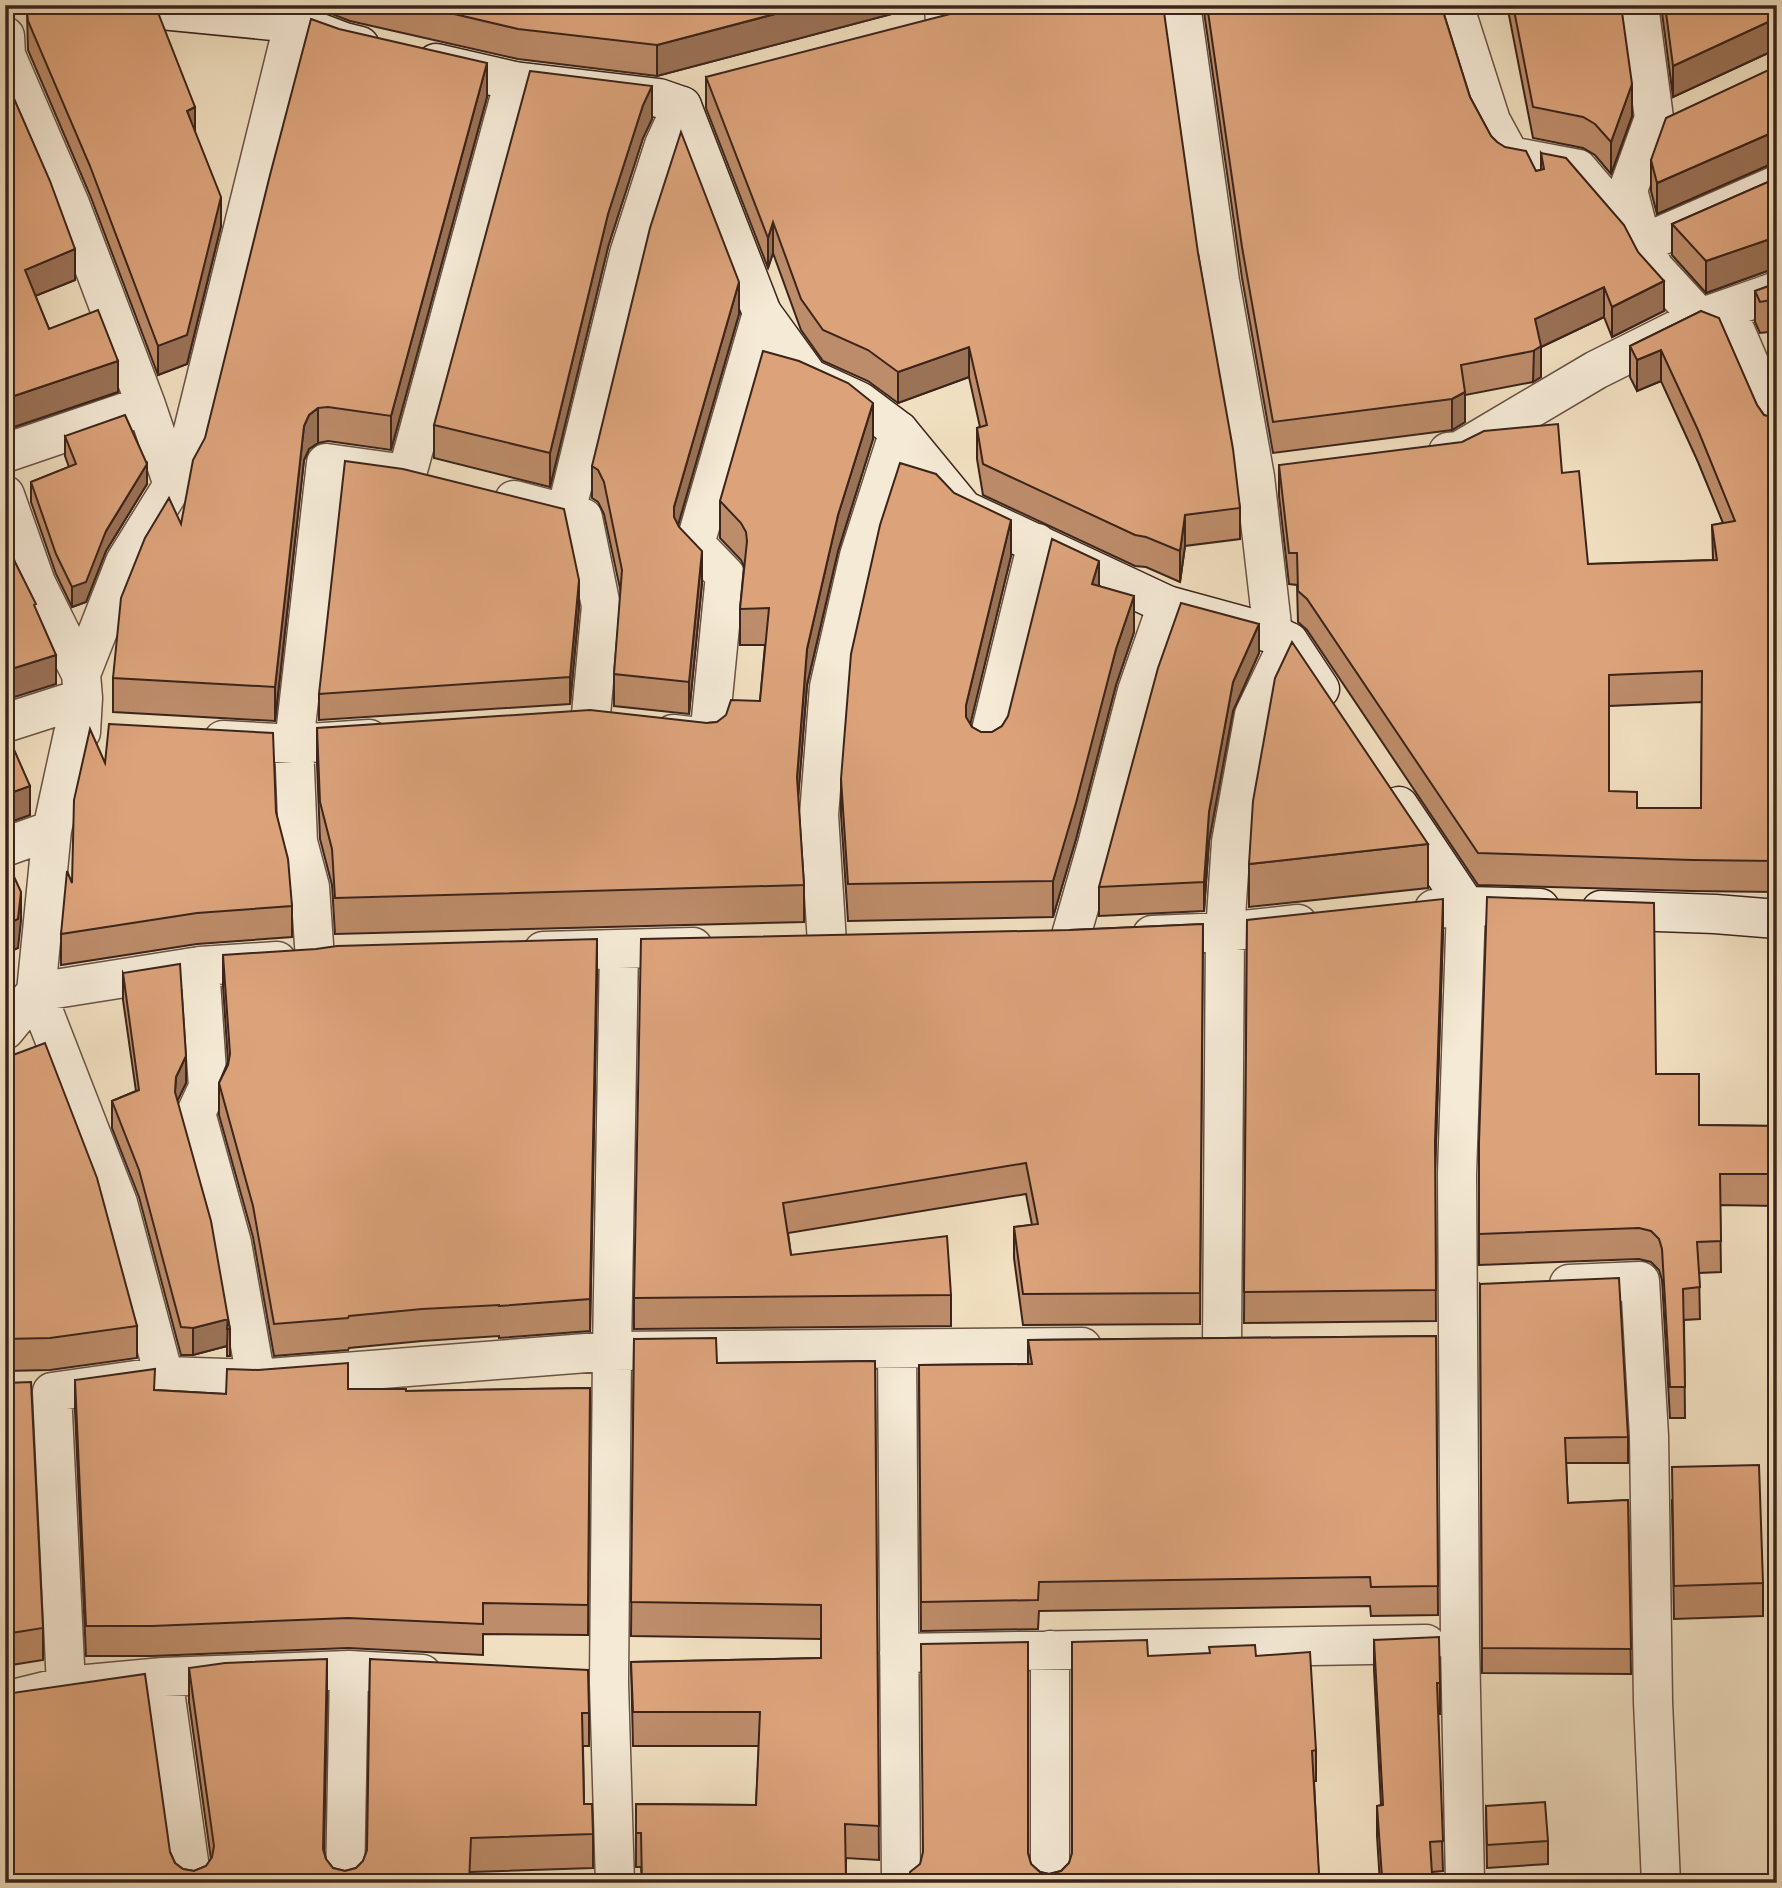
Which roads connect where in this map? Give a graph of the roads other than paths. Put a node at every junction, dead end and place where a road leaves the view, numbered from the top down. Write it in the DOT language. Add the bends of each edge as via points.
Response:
graph roads {
  1 [pos="110,5"];
  2 [pos="1050,5"];
  3 [pos="1181,5"];
  4 [pos="1454,5"];
  5 [pos="1639,5"];
  6 [pos="296,14"];
  7 [pos="936,19"];
  8 [pos="5,36"];
  9 [pos="514,81"];
  10 [pos="684,96"];
  11 [pos="1683,116"];
  12 [pos="1648,133"];
  13 [pos="1777,185"];
  14 [pos="1642,244"];
  15 [pos="1777,291"];
  16 [pos="762,313"];
  17 [pos="1700,318"];
  18 [pos="146,405"];
  19 [pos="1777,428"];
  20 [pos="899,431"];
  21 [pos="5,453"];
  22 [pos="1418,456"];
  23 [pos="1295,471"];
  24 [pos="1255,477"];
  25 [pos="173,485"];
  26 [pos="475,491"];
  27 [pos="5,495"];
  28 [pos="583,517"];
  29 [pos="1037,543"];
  30 [pos="1167,605"];
  31 [pos="1281,638"];
  32 [pos="82,701"];
  33 [pos="1343,722"];
  34 [pos="5,723"];
  35 [pos="590,725"];
  36 [pos="550,728"];
  37 [pos="121,734"];
  38 [pos="401,737"];
  39 [pos="187,738"];
  40 [pos="293,744"];
  41 [pos="987,747"];
  42 [pos="1381,780"];
  43 [pos="52,830"];
  44 [pos="5,847"];
  45 [pos="1466,906"];
  46 [pos="1399,913"];
  47 [pos="1777,919"];
  48 [pos="1332,920"];
  49 [pos="1225,932"];
  50 [pos="1070,939"];
  51 [pos="1030,940"];
  52 [pos="867,943"];
  53 [pos="730,946"];
  54 [pos="619,949"];
  55 [pos="511,952"];
  56 [pos="200,966"];
  57 [pos="36,992"];
  58 [pos="5,1030"];
  59 [pos="1536,1285"];
  60 [pos="1497,1287"];
  61 [pos="1458,1288"];
  62 [pos="1182,1346"];
  63 [pos="1114,1347"];
  64 [pos="897,1349"];
  65 [pos="612,1352"];
  66 [pos="164,1376"];
  67 [pos="256,1379"];
  68 [pos="1460,1644"];
  69 [pos="1050,1650"];
  70 [pos="899,1653"];
  71 [pos="349,1670"];
  72 [pos="458,1676"];
  73 [pos="163,1677"];
  74 [pos="66,1686"];
  75 [pos="5,1701"];
  76 [pos="192,1883"];
  77 [pos="345,1883"];
  78 [pos="615,1883"];
  79 [pos="901,1883"];
  80 [pos="1049,1883"];
  81 [pos="1465,1883"];
  82 [pos="1661,1883"];
  1 -- 6 [label="street"];
  2 -- 7 [label="street"];
  3 -- 24 [label="street" via="1220,281"];
  4 -- 14 [label="street" via="1491,121 1510,156 1578,169"];
  5 -- 12 [label="street" via="1654,118"];
  6 -- 9 [label="street" via="344,42"];
  6 -- 25 [label="street" via="184,467"];
  8 -- 18 [label="street" via="6,55 70,204"];
  9 -- 10 [label="street"];
  9 -- 40 [label="street" via="421,477 326,463"];
  10 -- 16 [label="street"];
  10 -- 28 [label="street" via="628,254 566,508"];
  11 -- 12 [label="street"];
  12 -- 14 [label="street" via="1628,190"];
  13 -- 14 [label="street"];
  14 -- 17 [label="street" via="1654,268"];
  15 -- 17 [label="street"];
  16 -- 20 [label="street" via="809,378 859,401"];
  16 -- 35 [label="street" via="695,544 726,575 709,738"];
  17 -- 19 [label="street" via="1736,332"];
  17 -- 22 [label="street" via="1596,370 1459,451"];
  18 -- 21 [label="street"];
  18 -- 25 [label="street"];
  20 -- 29 [label="street" via="964,510"];
  20 -- 52 [label="street" via="859,556 829,687 819,815 813,944"];
  23 -- 24 [label="street"];
  24 -- 31 [label="street"];
  25 -- 32 [label="street" via="125,562"];
  26 -- 28 [label="street"];
  27 -- 32 [label="street"];
  28 -- 35 [label="street" via="601,606"];
  29 -- 30 [label="street"];
  29 -- 41 [label="street"];
  30 -- 31 [label="street"];
  30 -- 50 [label="street" via="1137,691"];
  31 -- 33 [label="street"];
  31 -- 49 [label="street" via="1254,715 1231,842"];
  32 -- 34 [label="street"];
  32 -- 37 [label="street"];
  32 -- 43 [label="street"];
  35 -- 36 [label="street"];
  38 -- 40 [label="street"];
  39 -- 40 [label="street"];
  40 -- 56 [label="street" via="298,842 332,957"];
  42 -- 45 [label="street"];
  43 -- 44 [label="street"];
  43 -- 57 [label="street"];
  45 -- 46 [label="street"];
  45 -- 47 [label="street"];
  45 -- 61 [label="street"];
  48 -- 49 [label="street"];
  49 -- 50 [label="street"];
  49 -- 62 [label="street" via="1236,1345"];
  50 -- 51 [label="street"];
  53 -- 54 [label="street"];
  54 -- 55 [label="street"];
  54 -- 65 [label="street"];
  56 -- 57 [label="street"];
  56 -- 67 [label="street" via="208,1087 196,1113 232,1243"];
  57 -- 58 [label="street"];
  57 -- 66 [label="street" via="118,1203"];
  59 -- 82 [label="street" via="1640,1281"];
  60 -- 61 [label="street"];
  61 -- 68 [label="street" via="1445,1344"];
  63 -- 64 [label="street"];
  64 -- 65 [label="street"];
  64 -- 70 [label="street"];
  65 -- 67 [label="street"];
  65 -- 78 [label="street" via="595,1683"];
  66 -- 67 [label="street"];
  66 -- 74 [label="street" via="34,1392"];
  68 -- 69 [label="street"];
  68 -- 81 [label="street"];
  69 -- 70 [label="street"];
  69 -- 80 [label="street"];
  70 -- 79 [label="street"];
  71 -- 72 [label="street"];
  71 -- 73 [label="street"];
  71 -- 77 [label="street"];
  73 -- 74 [label="street"];
  73 -- 76 [label="street"];
  74 -- 75 [label="street"];
}
